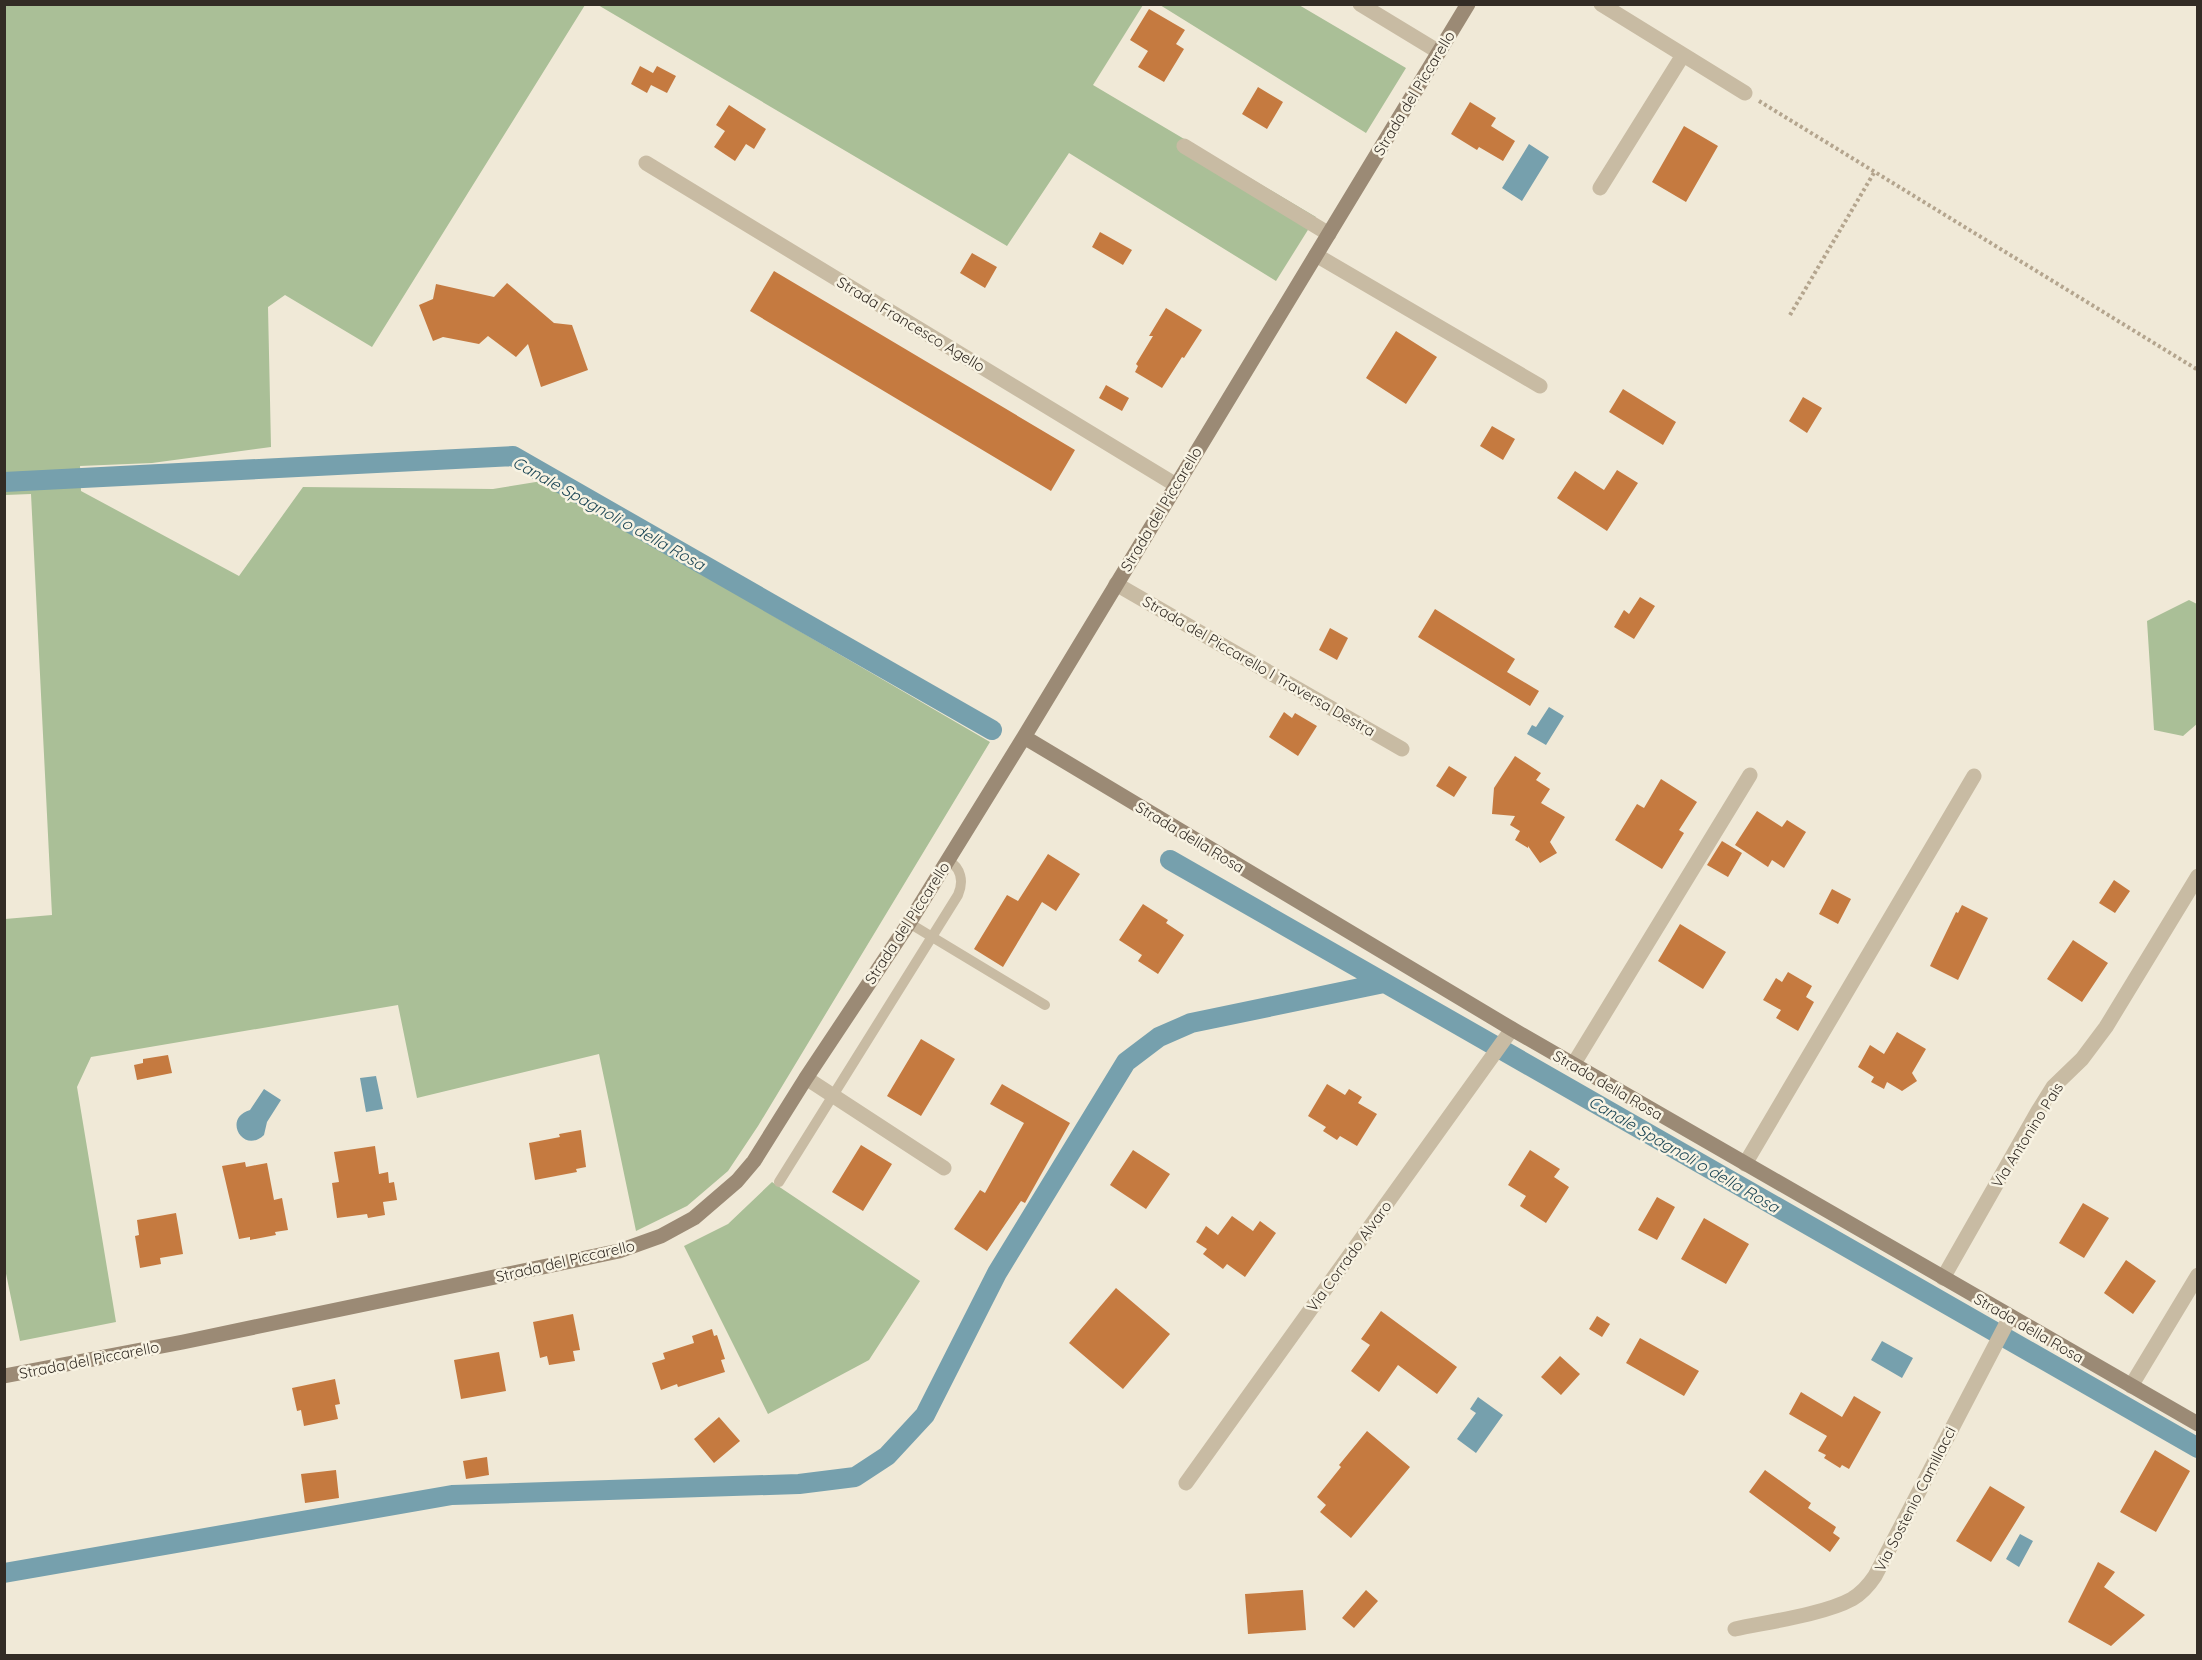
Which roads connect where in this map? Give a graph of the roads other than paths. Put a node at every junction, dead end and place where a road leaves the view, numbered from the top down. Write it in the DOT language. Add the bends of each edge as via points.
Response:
graph roads {
  1 [pos="1360,4"];
  2 [pos="1468,4"];
  3 [pos="1601,4"];
  4 [pos="1439,52"];
  5 [pos="1683,55"];
  6 [pos="1745,93"];
  7 [pos="1184,146"];
  8 [pos="646,164"];
  9 [pos="1600,188"];
  10 [pos="1329,234"];
  11 [pos="1316,255"];
  12 [pos="1540,386"];
  13 [pos="1176,485"];
  14 [pos="1116,584"];
  15 [pos="1024,737"];
  16 [pos="1402,748"];
  17 [pos="1750,775"];
  18 [pos="1974,776"];
  19 [pos="948,860"];
  20 [pos="2198,876"];
  21 [pos="909,923"];
  22 [pos="932,937"];
  23 [pos="1045,1005"];
  24 [pos="1512,1029"];
  25 [pos="1573,1065"];
  26 [pos="806,1078"];
  27 [pos="833,1096"];
  28 [pos="1745,1164"];
  29 [pos="944,1168"];
  30 [pos="779,1182"];
  31 [pos="2198,1275"];
  32 [pos="1943,1278"];
  33 [pos="2010,1317"];
  34 [pos="4,1376"];
  35 [pos="2131,1386"];
  36 [pos="2198,1424"];
  37 [pos="1186,1483"];
  38 [pos="1735,1629"];
  1 -- 4 [label="street"];
  2 -- 4 [label="street, Strada del Piccarello"];
  3 -- 5 [label="street"];
  4 -- 10 [label="street, Strada del Piccarello"];
  5 -- 6 [label="street"];
  5 -- 9 [label="street"];
  7 -- 10 [label="street"];
  8 -- 13 [label="street, Strada Francesco Agello"];
  10 -- 11 [label="street, Strada del Piccarello"];
  11 -- 12 [label="street"];
  11 -- 13 [label="street, Strada del Piccarello"];
  13 -- 14 [label="street, Strada del Piccarello"];
  14 -- 15 [label="street, Strada del Piccarello"];
  14 -- 16 [label="street, Strada del Piccarello I Traversa Destra"];
  15 -- 19 [label="street, Strada del Piccarello"];
  15 -- 24 [label="street, Strada della Rosa"];
  17 -- 25 [label="street"];
  18 -- 28 [label="street"];
  19 -- 21 [label="street, Strada del Piccarello"];
  19 -- 22 [label="lane" via="960,872 961,889"];
  20 -- 32 [label="street, Via Antonino Pais" via="2099,1038 2053,1088"];
  21 -- 22 [label="lane"];
  21 -- 26 [label="street, Strada del Piccarello"];
  22 -- 23 [label="lane"];
  22 -- 27 [label="lane"];
  24 -- 25 [label="street, Strada della Rosa"];
  24 -- 37 [label="street, Via Corrado Alvaro"];
  25 -- 28 [label="street, Strada della Rosa"];
  26 -- 27 [label="street"];
  26 -- 34 [label="street, Strada del Piccarello" via="758,1156 737,1181 694,1218 640,1245"];
  27 -- 29 [label="street"];
  27 -- 30 [label="lane"];
  28 -- 32 [label="street, Strada della Rosa"];
  31 -- 35 [label="street"];
  32 -- 33 [label="street, Strada della Rosa"];
  33 -- 35 [label="street, Strada della Rosa"];
  33 -- 38 [label="street, Via Sostenio Camillacci" via="1865,1589 1839,1606"];
  35 -- 36 [label="street, Strada della Rosa"];
}
